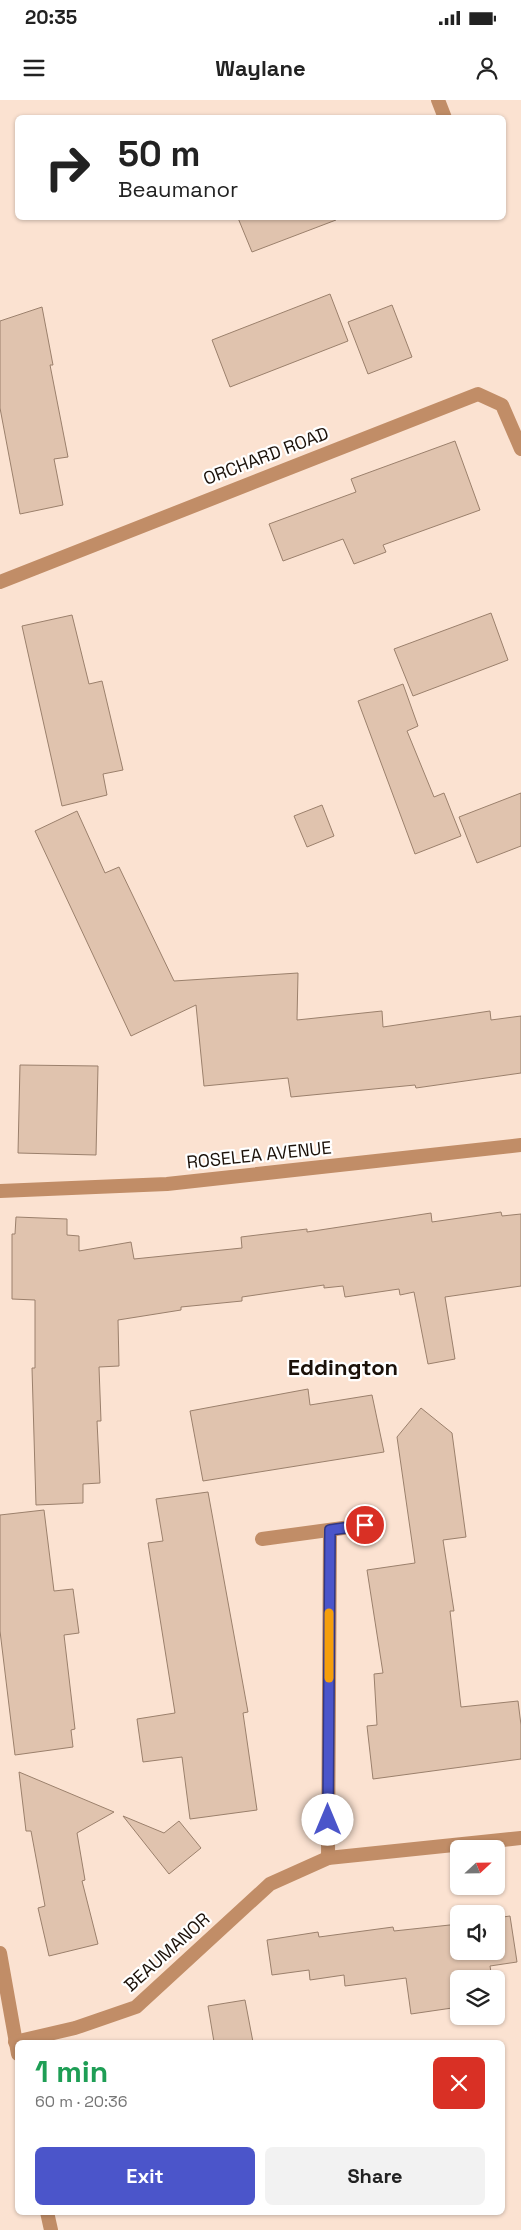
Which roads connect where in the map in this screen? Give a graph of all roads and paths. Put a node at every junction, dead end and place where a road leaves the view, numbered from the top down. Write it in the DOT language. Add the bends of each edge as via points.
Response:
graph roads {
  1 [pos="438,100"];
  2 [pos="444,115"];
  3 [pos="521,449"];
  4 [pos="0,582"];
  5 [pos="521,1145"];
  6 [pos="0,1191"];
  7 [pos="365,1525"];
  8 [pos="330,1530"];
  9 [pos="262,1539"];
  10 [pos="521,1838"];
  11 [pos="328,1858"];
  12 [pos="0,1953"];
  13 [pos="40,2040"];
  14 [pos="15,2042"];
  15 [pos="48,2215"];
  16 [pos="51,2230"];
  1 -- 2 [label="street"];
  3 -- 4 [label="street, ORCHARD ROAD" via="502,405 478,394"];
  5 -- 6 [label="street, ROSELEA AVENUE" via="167,1184"];
  7 -- 8 [label="street"];
  8 -- 9 [label="street"];
  8 -- 11 [label="street"];
  10 -- 11 [label="street, BEAUMANOR"];
  11 -- 13 [label="street, BEAUMANOR" via="270,1884 136,2007"];
  12 -- 14 [label="street"];
  15 -- 16 [label="street"];
}
